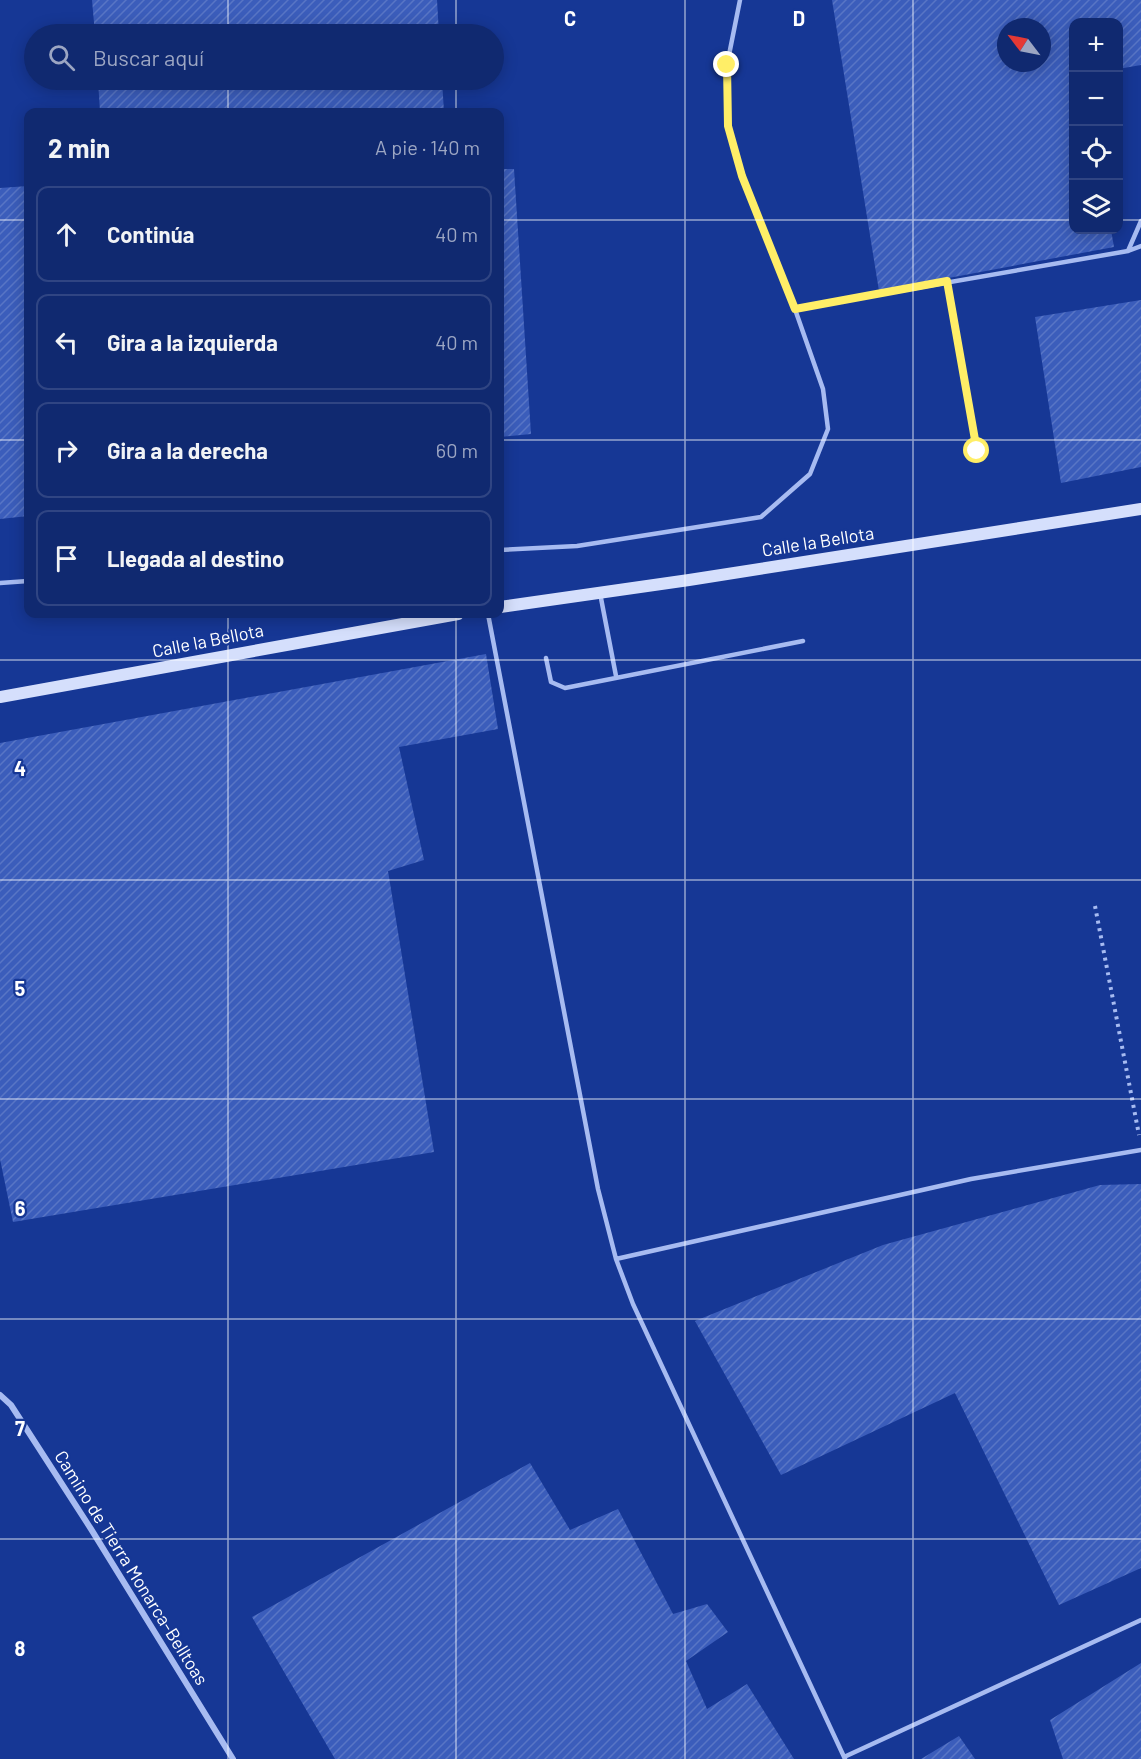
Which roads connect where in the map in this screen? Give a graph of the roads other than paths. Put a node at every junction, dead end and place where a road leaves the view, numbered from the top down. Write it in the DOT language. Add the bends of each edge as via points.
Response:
graph roads {
  1 [pos="740,0"];
  2 [pos="1141,221"];
  3 [pos="1141,246"];
  4 [pos="1128,250"];
  5 [pos="947,281"];
  6 [pos="795,309"];
  7 [pos="977,451"];
  8 [pos="1141,509"];
  9 [pos="504,550"];
  10 [pos="24,581"];
  11 [pos="0,583"];
  12 [pos="599,592"];
  13 [pos="504,606"];
  14 [pos="437,618"];
  15 [pos="490,618"];
  16 [pos="802,641"];
  17 [pos="546,658"];
  18 [pos="616,676"];
  19 [pos="0,697"];
  20 [pos="1141,1150"];
  21 [pos="616,1259"];
  22 [pos="0,1395"];
  23 [pos="1141,1620"];
  24 [pos="845,1758"];
  25 [pos="233,1759"];
  1 -- 6 [label="lane" via="727,65 728,126 742,176"];
  2 -- 4 [label="lane"];
  3 -- 4 [label="lane"];
  4 -- 5 [label="lane"];
  5 -- 6 [label="lane"];
  5 -- 7 [label="lane"];
  6 -- 9 [label="lane" via="823,389 828,429 810,474 761,517 577,546"];
  8 -- 12 [label="street, Calle la Bellota"];
  10 -- 11 [label="lane"];
  12 -- 13 [label="street, Calle la Bellota"];
  12 -- 18 [label="lane"];
  14 -- 19 [label="street, Calle la Bellota"];
  15 -- 21 [label="lane" via="598,1189"];
  16 -- 18 [label="lane"];
  17 -- 18 [label="lane" via="551,682 565,688"];
  20 -- 21 [label="lane" via="971,1179"];
  21 -- 24 [label="lane" via="633,1304"];
  22 -- 25 [label="street, Camino de Tierra Monarca-Belltoas" via="91,1529"];
  23 -- 24 [label="lane"];
}
